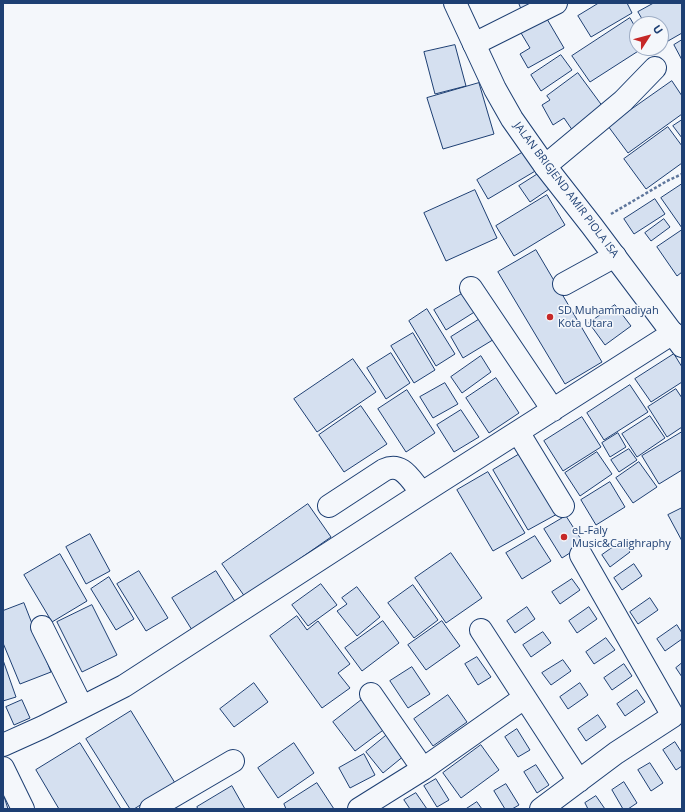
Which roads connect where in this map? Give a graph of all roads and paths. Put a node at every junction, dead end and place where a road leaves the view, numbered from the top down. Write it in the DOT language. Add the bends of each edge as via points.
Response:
graph roads {
  1 [pos="455,3"];
  2 [pos="556,3"];
  3 [pos="474,44"];
  4 [pos="655,68"];
  5 [pos="545,166"];
  6 [pos="682,174"];
  7 [pos="592,226"];
  8 [pos="615,256"];
  9 [pos="564,284"];
  10 [pos="470,288"];
  11 [pos="678,340"];
  12 [pos="553,410"];
  13 [pos="518,432"];
  14 [pos="422,493"];
  15 [pos="329,506"];
  16 [pos="563,506"];
  17 [pos="581,555"];
  18 [pos="42,627"];
  19 [pos="481,630"];
  20 [pos="371,694"];
  21 [pos="524,698"];
  22 [pos="82,707"];
  23 [pos="678,721"];
  24 [pos="3,745"];
  25 [pos="233,761"];
  26 [pos="3,768"];
  27 [pos="423,769"];
  28 [pos="579,781"];
  29 [pos="23,809"];
  30 [pos="152,809"];
  31 [pos="359,809"];
  32 [pos="541,809"];
  1 -- 3 [label="street, JALAN BRIGJEND AMIR PIOLA ISA"];
  2 -- 3 [label="street"];
  3 -- 5 [label="street, JALAN BRIGJEND AMIR PIOLA ISA" via="494,89"];
  4 -- 5 [label="street" via="623,101"];
  5 -- 7 [label="street, JALAN BRIGJEND AMIR PIOLA ISA"];
  6 -- 7 [label="path"];
  7 -- 8 [label="street, JALAN BRIGJEND AMIR PIOLA ISA"];
  8 -- 9 [label="street"];
  8 -- 11 [label="street, JALAN BRIGJEND AMIR PIOLA ISA"];
  10 -- 12 [label="street"];
  11 -- 12 [label="street"];
  12 -- 13 [label="street"];
  13 -- 14 [label="street"];
  13 -- 16 [label="street"];
  14 -- 15 [label="street" via="402,470 391,467"];
  14 -- 22 [label="street" via="124,686"];
  17 -- 23 [label="street"];
  18 -- 22 [label="street"];
  19 -- 21 [label="street"];
  20 -- 27 [label="street"];
  21 -- 27 [label="street"];
  21 -- 28 [label="street"];
  22 -- 24 [label="street"];
  23 -- 28 [label="street" via="616,753"];
  25 -- 30 [label="street"];
  26 -- 29 [label="street"];
  27 -- 31 [label="street"];
  28 -- 32 [label="street"];
}
